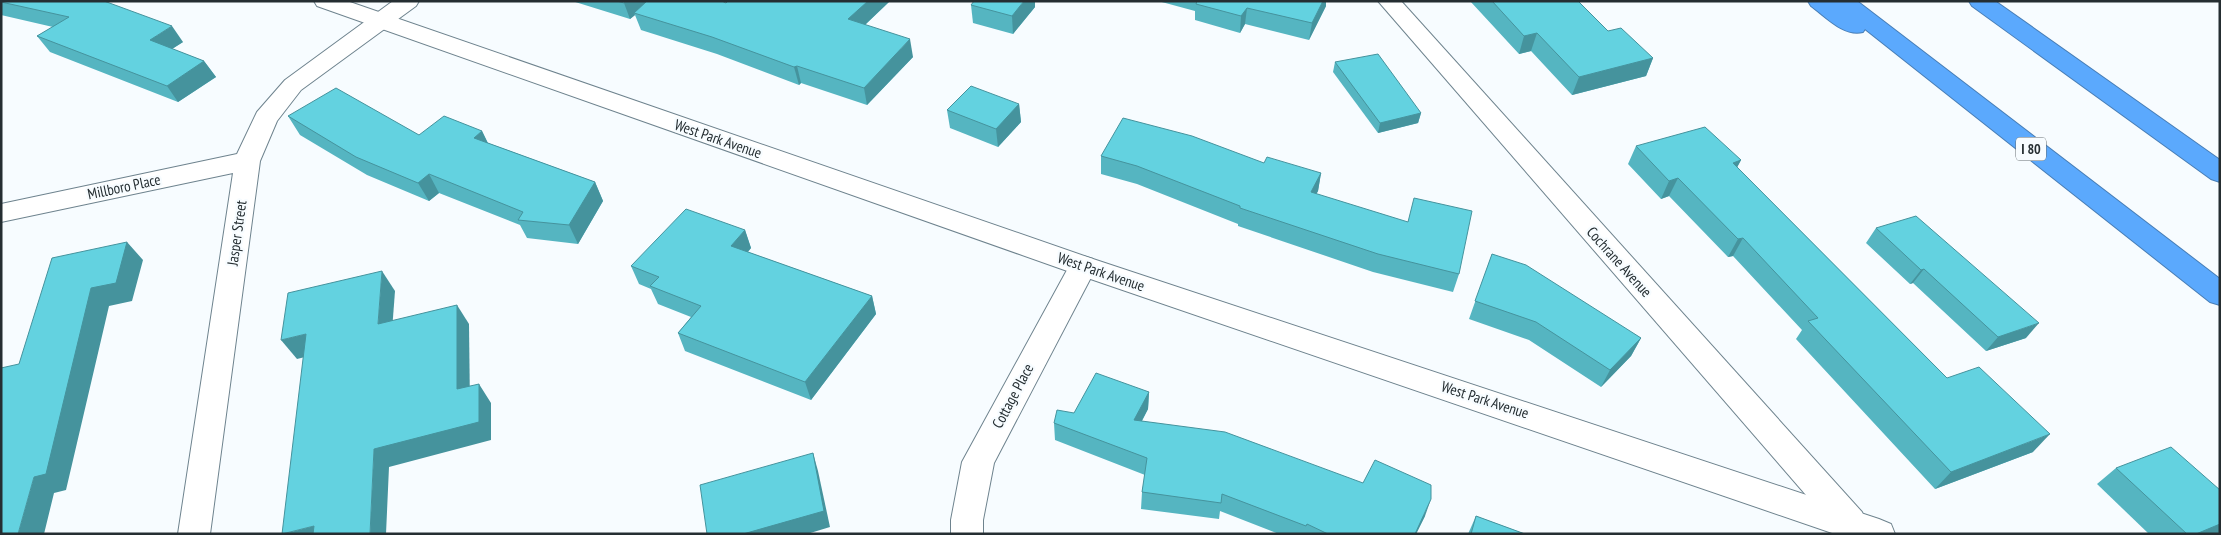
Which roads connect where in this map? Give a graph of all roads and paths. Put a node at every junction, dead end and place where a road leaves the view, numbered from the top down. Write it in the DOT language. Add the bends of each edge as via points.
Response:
graph roads {
  1 [pos="325,1"];
  2 [pos="408,1"];
  3 [pos="1389,1"];
  4 [pos="1819,1"];
  5 [pos="1843,1"];
  6 [pos="1980,1"];
  7 [pos="382,22"];
  8 [pos="247,161"];
  9 [pos="2220,172"];
  10 [pos="1,213"];
  11 [pos="2112,213"];
  12 [pos="1083,266"];
  13 [pos="2220,294"];
  14 [pos="1850,522"];
  15 [pos="194,534"];
  16 [pos="967,534"];
  17 [pos="1880,534"];
  1 -- 7 [label="street, West Park Avenue"];
  2 -- 7 [label="street, Jasper Street"];
  3 -- 14 [label="street, Cochrane Avenue"];
  4 -- 11 [label="highway"];
  5 -- 11 [label="highway, I 80"];
  6 -- 9 [label="highway"];
  7 -- 8 [label="street, Jasper Street" via="293,85 266,118"];
  7 -- 12 [label="street, West Park Avenue"];
  8 -- 10 [label="street, Millboro Place"];
  8 -- 15 [label="street, Jasper Street"];
  11 -- 13 [label="highway, I 80"];
  12 -- 14 [label="street, West Park Avenue"];
  12 -- 16 [label="street, Cottage Place" via="978,462"];
  14 -- 17 [label="street, West Park Avenue"];
}
